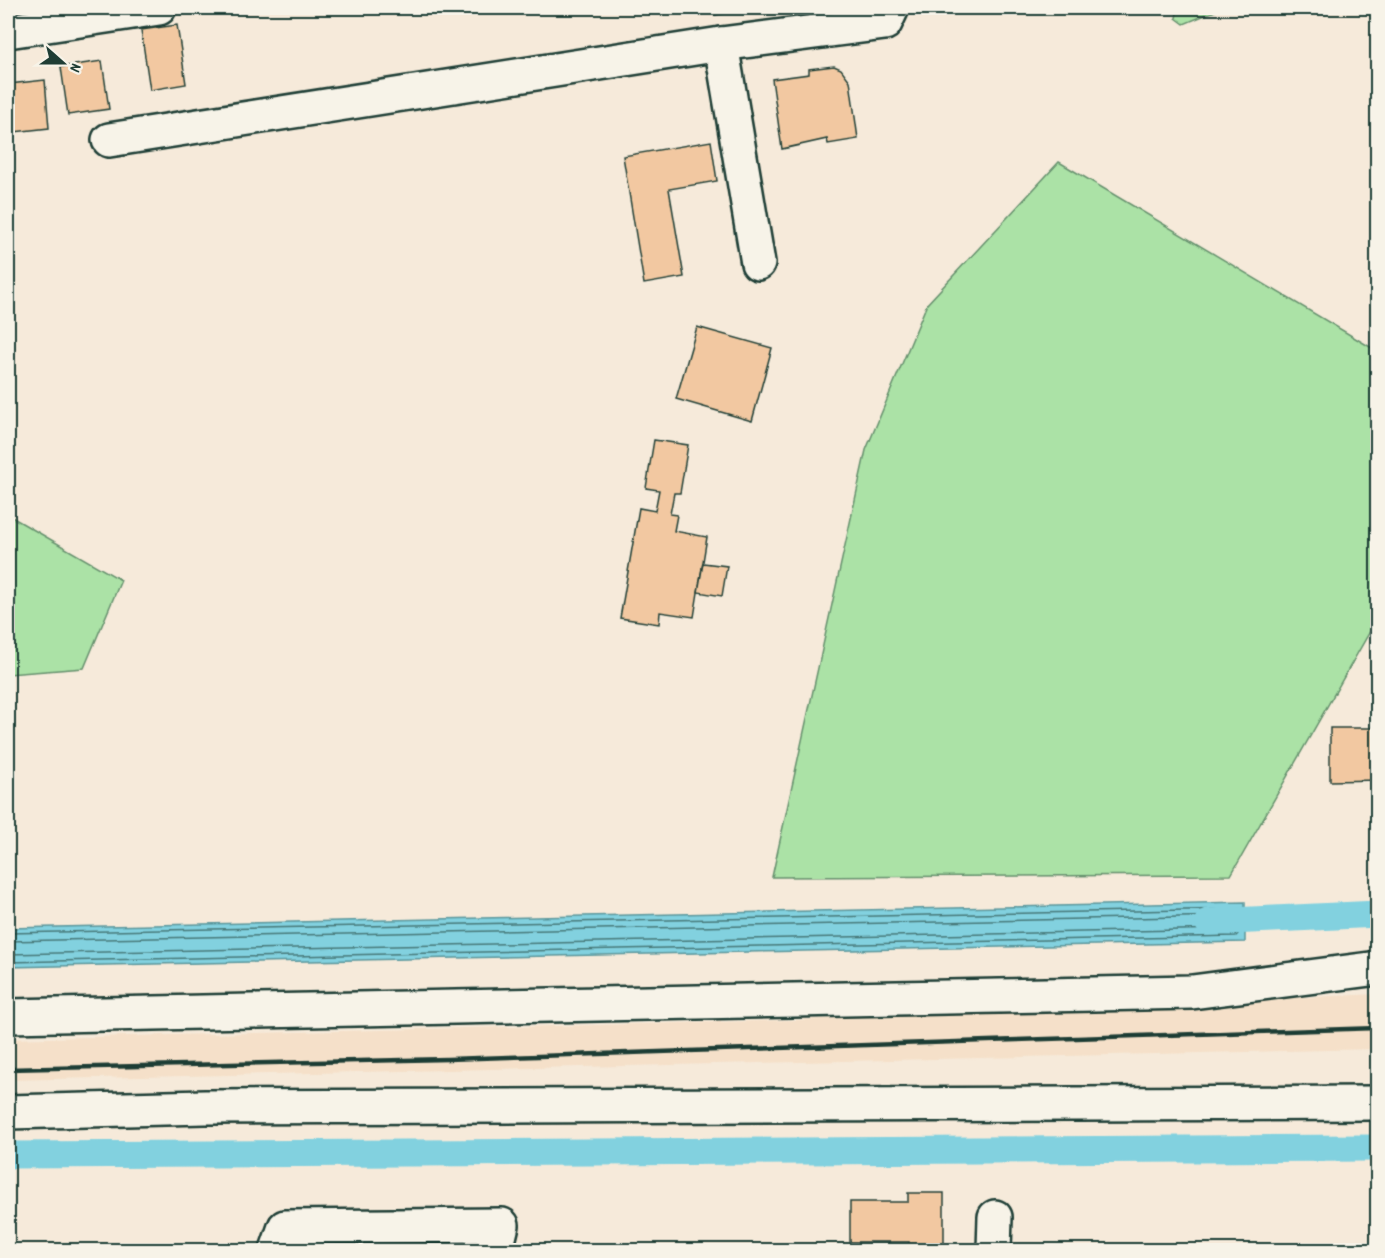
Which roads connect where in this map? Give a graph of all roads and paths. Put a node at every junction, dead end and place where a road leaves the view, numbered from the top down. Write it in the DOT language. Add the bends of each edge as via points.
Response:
graph roads {
  1 [pos="159,8"];
  2 [pos="892,8"];
  3 [pos="8,31"];
  4 [pos="721,44"];
  5 [pos="109,140"];
  6 [pos="758,263"];
  7 [pos="1377,968"];
  8 [pos="8,1016"];
  9 [pos="1377,1103"];
  10 [pos="8,1112"];
  11 [pos="995,1217"];
  12 [pos="277,1251"];
  13 [pos="496,1251"];
  14 [pos="994,1251"];
  1 -- 3 [label="street"];
  2 -- 4 [label="street" via="885,22"];
  4 -- 5 [label="street"];
  4 -- 6 [label="street"];
  7 -- 8 [label="street" via="1192,993"];
  9 -- 10 [label="street" via="229,1107"];
  11 -- 14 [label="street"];
  12 -- 13 [label="street" via="285,1227 502,1225"];
}
